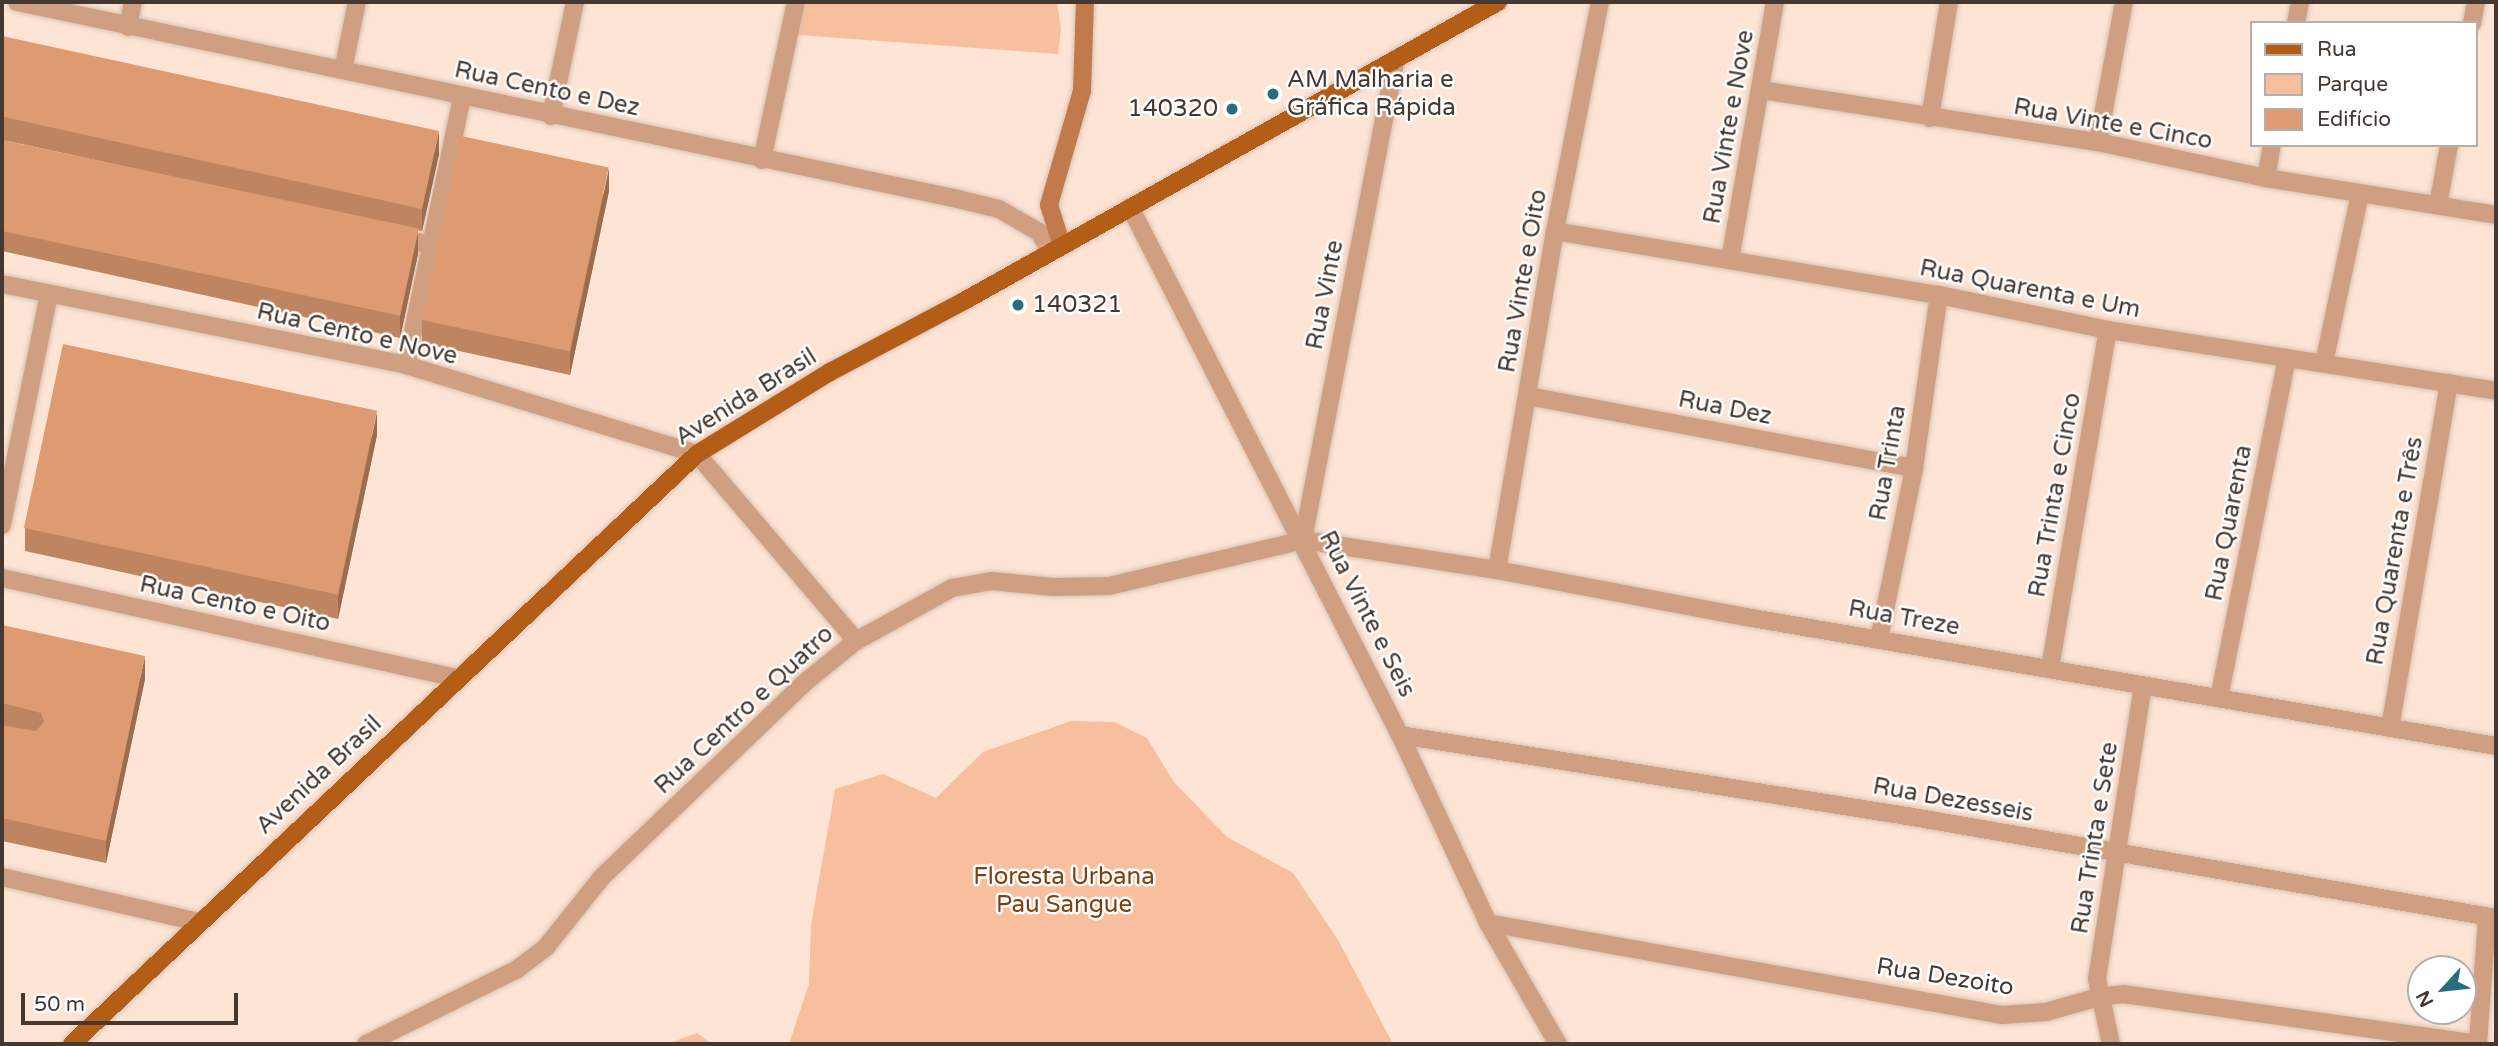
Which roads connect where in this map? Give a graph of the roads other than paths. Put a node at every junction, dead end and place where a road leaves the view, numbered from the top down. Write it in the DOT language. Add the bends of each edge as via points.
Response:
graph roads {
  1 [pos="17,2"];
  2 [pos="133,2"];
  3 [pos="358,2"];
  4 [pos="575,2"];
  5 [pos="796,2"];
  6 [pos="1085,2"];
  7 [pos="1498,2"];
  8 [pos="1600,2"];
  9 [pos="1775,2"];
  10 [pos="1949,2"];
  11 [pos="2124,2"];
  12 [pos="2300,2"];
  13 [pos="2476,2"];
  14 [pos="2296,21"];
  15 [pos="2472,21"];
  16 [pos="128,27"];
  17 [pos="1396,59"];
  18 [pos="343,69"];
  19 [pos="1761,90"];
  20 [pos="462,97"];
  21 [pos="551,116"];
  22 [pos="1930,118"];
  23 [pos="2098,142"];
  24 [pos="2272,147"];
  25 [pos="2449,147"];
  26 [pos="762,160"];
  27 [pos="2266,178"];
  28 [pos="2360,194"];
  29 [pos="2438,205"];
  30 [pos="1130,206"];
  31 [pos="2496,215"];
  32 [pos="1555,231"];
  33 [pos="377,233"];
  34 [pos="431,245"];
  35 [pos="1056,249"];
  36 [pos="1730,260"];
  37 [pos="2,284"];
  38 [pos="49,295"];
  39 [pos="1939,295"];
  40 [pos="2108,330"];
  41 [pos="2287,358"];
  42 [pos="2324,363"];
  43 [pos="406,365"];
  44 [pos="2449,383"];
  45 [pos="2496,391"];
  46 [pos="1528,396"];
  47 [pos="697,454"];
  48 [pos="1913,468"];
  49 [pos="2,526"];
  50 [pos="1303,540"];
  51 [pos="1497,570"];
  52 [pos="2,578"];
  53 [pos="1879,639"];
  54 [pos="856,640"];
  55 [pos="2050,668"];
  56 [pos="458,678"];
  57 [pos="2143,686"];
  58 [pos="2219,698"];
  59 [pos="2390,728"];
  60 [pos="1400,735"];
  61 [pos="2496,746"];
  62 [pos="2119,854"];
  63 [pos="2,877"];
  64 [pos="2492,918"];
  65 [pos="198,922"];
  66 [pos="1488,923"];
  67 [pos="2099,997"];
  68 [pos="72,1044"];
  69 [pos="366,1044"];
  70 [pos="1558,1044"];
  71 [pos="2111,1044"];
  72 [pos="2478,1044"];
  1 -- 16 [label="street, Rua Cento e Dez"];
  2 -- 16 [label="street"];
  3 -- 18 [label="street"];
  4 -- 21 [label="street"];
  5 -- 26 [label="street"];
  6 -- 35 [label="street" via="1082,91 1049,205"];
  7 -- 17 [label="main road, Avenida Brasil"];
  8 -- 32 [label="street, Rua Vinte e Oito"];
  9 -- 19 [label="street, Rua Vinte e Nove"];
  10 -- 22 [label="street"];
  11 -- 23 [label="street"];
  12 -- 14 [label="street"];
  13 -- 15 [label="street"];
  16 -- 18 [label="street, Rua Cento e Dez"];
  17 -- 30 [label="main road, Avenida Brasil"];
  17 -- 50 [label="street, Rua Vinte"];
  18 -- 20 [label="street, Rua Cento e Dez"];
  19 -- 22 [label="street, Rua Vinte e Cinco"];
  19 -- 36 [label="street, Rua Vinte e Nove"];
  20 -- 21 [label="street, Rua Cento e Dez"];
  20 -- 34 [label="street"];
  21 -- 26 [label="street, Rua Cento e Dez"];
  22 -- 23 [label="street, Rua Vinte e Cinco"];
  23 -- 27 [label="street, Rua Vinte e Cinco"];
  24 -- 27 [label="street"];
  25 -- 29 [label="street"];
  26 -- 35 [label="street, Rua Cento e Dez" via="999,209 1039,232"];
  27 -- 28 [label="street, Rua Vinte e Cinco"];
  28 -- 29 [label="street, Rua Vinte e Cinco"];
  28 -- 42 [label="street"];
  29 -- 31 [label="street, Rua Vinte e Cinco"];
  30 -- 35 [label="main road, Avenida Brasil"];
  30 -- 50 [label="street, Rua Vinte e Seis"];
  32 -- 36 [label="street, Rua Quarenta e Um"];
  32 -- 46 [label="street, Rua Vinte e Oito"];
  33 -- 34 [label="street"];
  34 -- 43 [label="street"];
  35 -- 47 [label="main road, Avenida Brasil" via="830,372"];
  36 -- 39 [label="street, Rua Quarenta e Um"];
  37 -- 38 [label="street, Rua Cento e Nove"];
  38 -- 43 [label="street, Rua Cento e Nove"];
  38 -- 49 [label="street"];
  39 -- 40 [label="street, Rua Quarenta e Um"];
  39 -- 48 [label="street, Rua Trinta"];
  40 -- 41 [label="street, Rua Quarenta e Um"];
  40 -- 55 [label="street, Rua Trinta e Cinco"];
  41 -- 42 [label="street, Rua Quarenta e Um"];
  41 -- 58 [label="street, Rua Quarenta"];
  42 -- 44 [label="street, Rua Quarenta e Um"];
  43 -- 47 [label="street, Rua Cento e Nove"];
  44 -- 45 [label="street, Rua Quarenta e Um"];
  44 -- 59 [label="street, Rua Quarenta e Três"];
  46 -- 48 [label="street, Rua Dez"];
  46 -- 51 [label="street, Rua Vinte e Oito"];
  47 -- 54 [label="street"];
  47 -- 56 [label="main road, Avenida Brasil"];
  48 -- 53 [label="street, Rua Trinta"];
  50 -- 51 [label="street, Rua Treze"];
  50 -- 54 [label="street, Rua Centro e Quatro" via="1109,586 992,581 952,588"];
  50 -- 60 [label="street, Rua Vinte e Seis"];
  51 -- 53 [label="street, Rua Treze"];
  52 -- 56 [label="street, Rua Cento e Oito"];
  53 -- 55 [label="street, Rua Treze"];
  54 -- 69 [label="street, Rua Centro e Quatro" via="803,684 612,868 546,947 516,970"];
  55 -- 57 [label="street, Rua Treze"];
  56 -- 65 [label="main road, Avenida Brasil"];
  57 -- 58 [label="street, Rua Treze"];
  57 -- 62 [label="street, Rua Trinta e Sete"];
  58 -- 59 [label="street, Rua Treze"];
  59 -- 61 [label="street, Rua Treze"];
  60 -- 62 [label="street, Rua Dezesseis" via="1894,813"];
  60 -- 66 [label="street, Rua Vinte e Seis"];
  62 -- 64 [label="street, Rua Dezesseis"];
  62 -- 67 [label="street, Rua Trinta e Sete" via="2097,979"];
  63 -- 65 [label="street"];
  64 -- 72 [label="street"];
  65 -- 68 [label="main road, Avenida Brasil"];
  66 -- 67 [label="street, Rua Dezoito" via="2002,1015 2046,1012"];
  66 -- 70 [label="street, Rua Vinte e Seis"];
  67 -- 71 [label="street, Rua Trinta e Sete"];
  67 -- 72 [label="street, Rua Dezoito" via="2123,994"];
}
